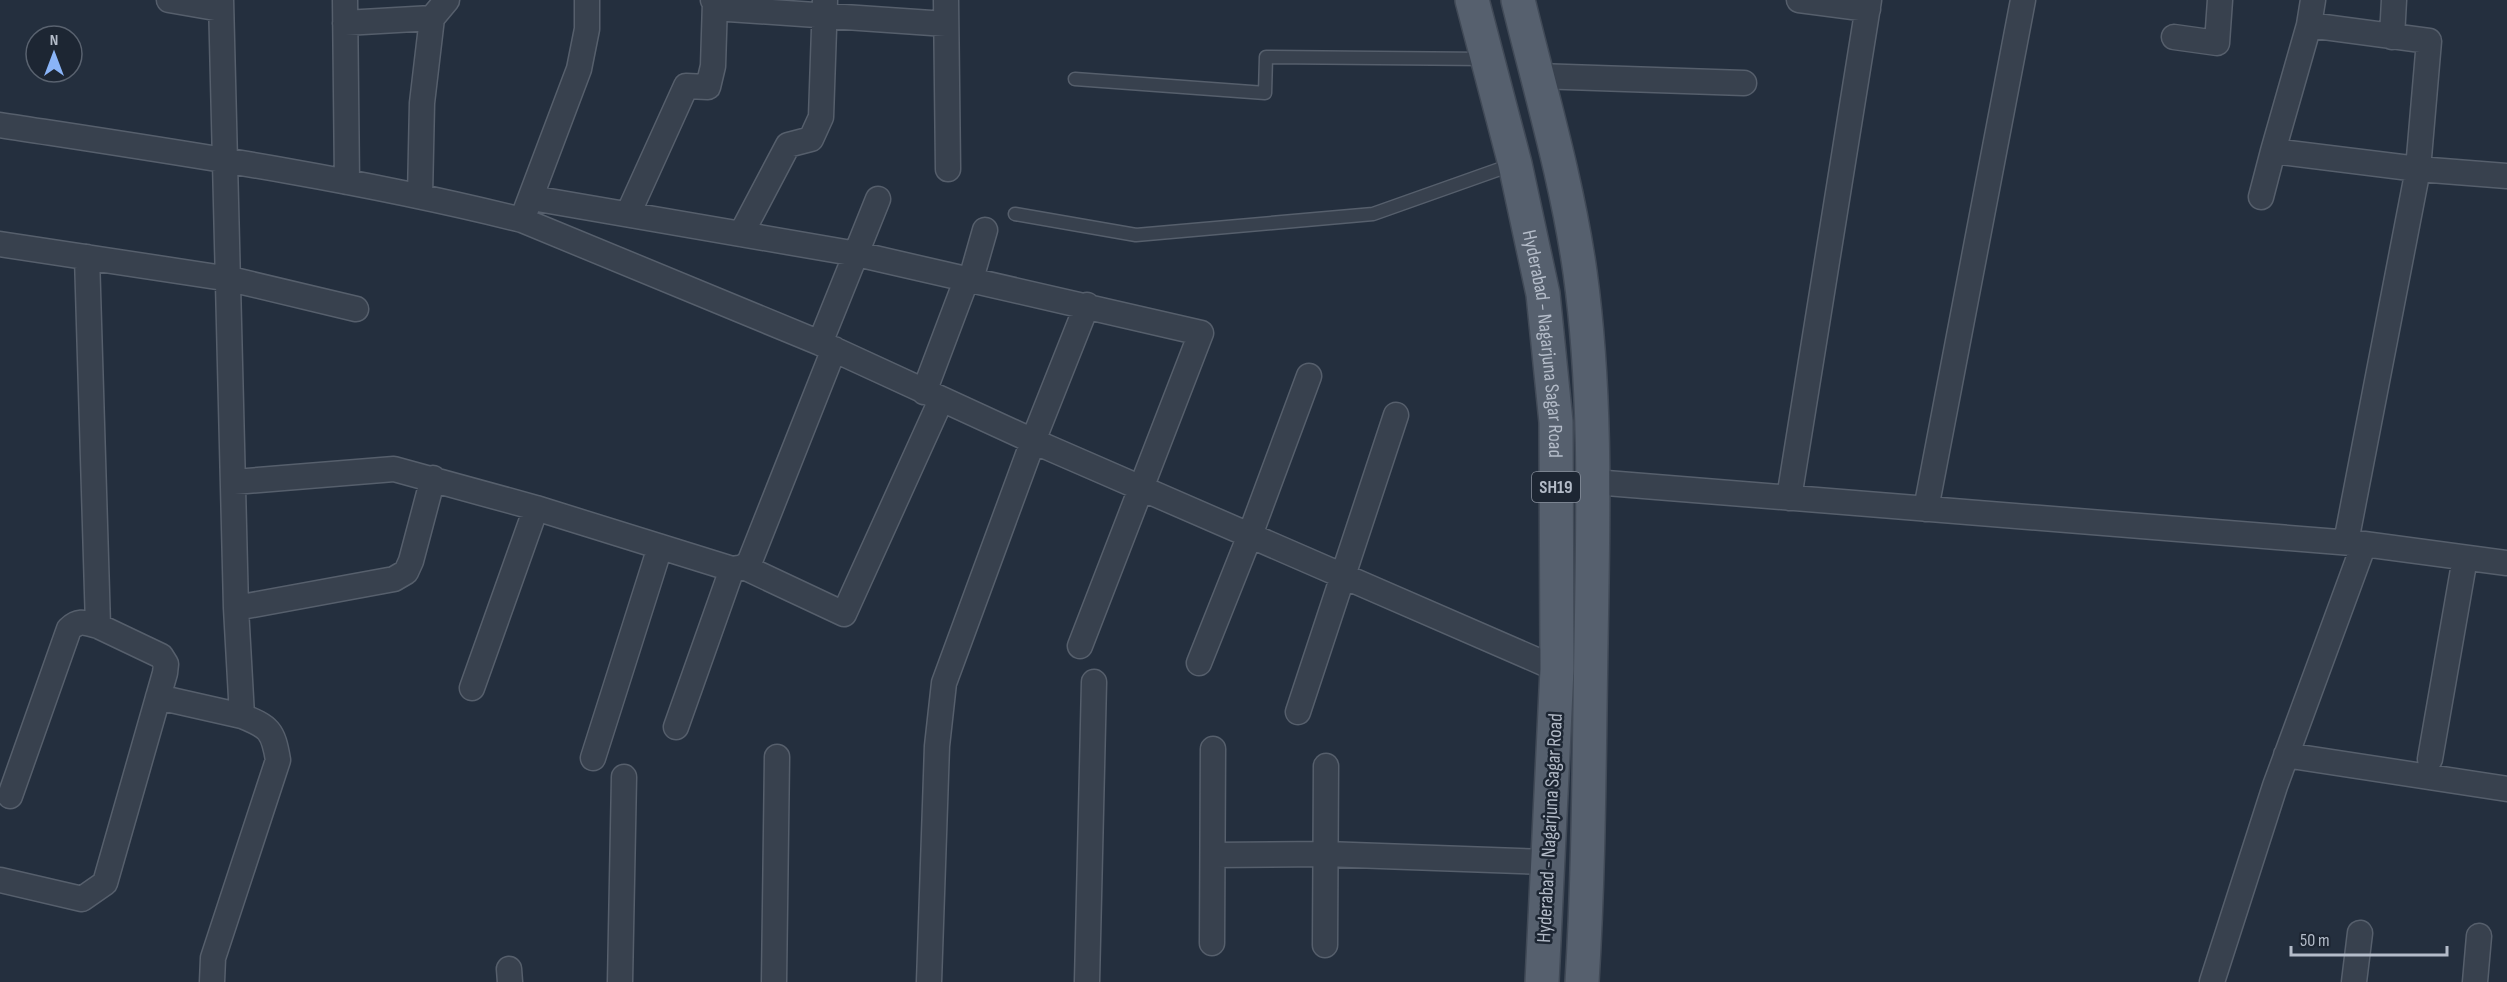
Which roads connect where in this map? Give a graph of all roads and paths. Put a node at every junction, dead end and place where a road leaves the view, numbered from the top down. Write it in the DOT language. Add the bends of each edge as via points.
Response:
graph roads {
  1 [pos="169,0"];
  2 [pos="587,0"];
  3 [pos="946,0"];
  4 [pos="1472,0"];
  5 [pos="1518,0"];
  6 [pos="1799,0"];
  7 [pos="2023,0"];
  8 [pos="2220,0"];
  9 [pos="2313,0"];
  10 [pos="2394,0"];
  11 [pos="714,1"];
  12 [pos="221,4"];
  13 [pos="1868,4"];
  14 [pos="825,8"];
  15 [pos="439,9"];
  16 [pos="345,12"];
  17 [pos="946,24"];
  18 [pos="2309,25"];
  19 [pos="2174,37"];
  20 [pos="2392,37"];
  21 [pos="1487,58"];
  22 [pos="1537,76"];
  23 [pos="1076,79"];
  24 [pos="1744,83"];
  25 [pos="0,125"];
  26 [pos="2273,151"];
  27 [pos="226,160"];
  28 [pos="1515,164"];
  29 [pos="948,169"];
  30 [pos="2418,169"];
  31 [pos="2507,176"];
  32 [pos="347,182"];
  33 [pos="420,196"];
  34 [pos="2261,197"];
  35 [pos="532,198"];
  36 [pos="878,200"];
  37 [pos="628,214"];
  38 [pos="1015,214"];
  39 [pos="522,220"];
  40 [pos="985,230"];
  41 [pos="741,234"];
  42 [pos="0,244"];
  43 [pos="857,254"];
  44 [pos="87,257"];
  45 [pos="230,279"];
  46 [pos="969,279"];
  47 [pos="1088,305"];
  48 [pos="356,309"];
  49 [pos="827,346"];
  50 [pos="1309,376"];
  51 [pos="932,396"];
  52 [pos="1396,414"];
  53 [pos="1033,441"];
  54 [pos="433,478"];
  55 [pos="234,482"];
  56 [pos="1594,482"];
  57 [pos="1142,488"];
  58 [pos="1790,498"];
  59 [pos="536,508"];
  60 [pos="1926,509"];
  61 [pos="1250,535"];
  62 [pos="2355,543"];
  63 [pos="660,547"];
  64 [pos="2465,558"];
  65 [pos="2507,563"];
  66 [pos="738,568"];
  67 [pos="1343,576"];
  68 [pos="236,608"];
  69 [pos="98,626"];
  70 [pos="1080,646"];
  71 [pos="1199,663"];
  72 [pos="1557,669"];
  73 [pos="1094,682"];
  74 [pos="472,688"];
  75 [pos="158,697"];
  76 [pos="1298,712"];
  77 [pos="242,716"];
  78 [pos="676,727"];
  79 [pos="1213,749"];
  80 [pos="2286,755"];
  81 [pos="777,757"];
  82 [pos="593,758"];
  83 [pos="2430,759"];
  84 [pos="1326,766"];
  85 [pos="624,777"];
  86 [pos="2507,789"];
  87 [pos="10,796"];
  88 [pos="1325,854"];
  89 [pos="1214,855"];
  90 [pos="1548,862"];
  91 [pos="0,880"];
  92 [pos="2360,933"];
  93 [pos="2479,936"];
  94 [pos="1212,943"];
  95 [pos="1325,945"];
  96 [pos="212,982"];
  97 [pos="620,982"];
  98 [pos="774,982"];
  99 [pos="929,982"];
  100 [pos="1087,982"];
  101 [pos="1542,982"];
  102 [pos="1582,982"];
  103 [pos="2212,982"];
  104 [pos="2354,982"];
  105 [pos="2475,982"];
  1 -- 12 [label="street"];
  2 -- 35 [label="street" via="587,29 579,69"];
  3 -- 17 [label="street"];
  4 -- 21 [label="main road, Hyderabad - Nagarjuna Sagar Road / SH19"];
  5 -- 22 [label="main road, Hyderabad - Nagarjuna Sagar Road / SH19"];
  6 -- 13 [label="street"];
  7 -- 60 [label="street"];
  8 -- 19 [label="street" via="2217,43"];
  9 -- 18 [label="street"];
  10 -- 20 [label="street"];
  11 -- 14 [label="street" via="728,9"];
  11 -- 37 [label="street" via="713,66 708,87 686,86"];
  12 -- 27 [label="street"];
  13 -- 58 [label="street"];
  14 -- 17 [label="street"];
  14 -- 41 [label="street" via="821,117 811,139 788,146"];
  15 -- 16 [label="street"];
  15 -- 33 [label="street" via="422,103"];
  16 -- 32 [label="street"];
  17 -- 29 [label="street"];
  18 -- 20 [label="street"];
  18 -- 26 [label="street"];
  20 -- 30 [label="street" via="2429,41"];
  21 -- 23 [label="lane" via="1266,57 1265,93"];
  21 -- 28 [label="main road, Hyderabad - Nagarjuna Sagar Road / SH19"];
  22 -- 24 [label="street"];
  22 -- 56 [label="main road, Hyderabad - Nagarjuna Sagar Road / SH19" via="1580,271 1591,387"];
  25 -- 27 [label="street"];
  26 -- 30 [label="street"];
  26 -- 34 [label="street"];
  27 -- 32 [label="street"];
  27 -- 45 [label="street"];
  28 -- 38 [label="lane" via="1373,214 1136,235"];
  28 -- 72 [label="main road, Hyderabad - Nagarjuna Sagar Road / SH19" via="1543,294 1556,422"];
  30 -- 31 [label="street"];
  30 -- 62 [label="street"];
  32 -- 33 [label="street"];
  33 -- 39 [label="street"];
  35 -- 37 [label="street"];
  35 -- 39 [label="street"];
  36 -- 43 [label="street"];
  37 -- 41 [label="street"];
  39 -- 49 [label="street"];
  40 -- 46 [label="street"];
  41 -- 43 [label="street"];
  42 -- 44 [label="street"];
  43 -- 46 [label="street"];
  43 -- 49 [label="street"];
  44 -- 45 [label="street"];
  44 -- 69 [label="street"];
  45 -- 48 [label="street"];
  45 -- 55 [label="street"];
  46 -- 47 [label="street"];
  46 -- 51 [label="street"];
  47 -- 53 [label="street"];
  47 -- 57 [label="street" via="1201,333"];
  49 -- 51 [label="street"];
  49 -- 66 [label="street" via="750,561"];
  50 -- 61 [label="street"];
  51 -- 53 [label="street"];
  51 -- 66 [label="street" via="844,614"];
  52 -- 67 [label="street"];
  53 -- 57 [label="street"];
  53 -- 99 [label="street" via="944,683 937,746"];
  54 -- 55 [label="street" via="376,469"];
  54 -- 59 [label="street"];
  54 -- 68 [label="street" via="406,572 394,579"];
  55 -- 68 [label="street"];
  56 -- 58 [label="street"];
  56 -- 102 [label="main road, Hyderabad - Nagarjuna Sagar Road / SH19"];
  57 -- 61 [label="street"];
  57 -- 70 [label="street"];
  58 -- 60 [label="street"];
  59 -- 63 [label="street"];
  59 -- 74 [label="street"];
  60 -- 62 [label="street"];
  61 -- 67 [label="street"];
  61 -- 71 [label="street"];
  62 -- 64 [label="street"];
  62 -- 80 [label="street"];
  63 -- 66 [label="street"];
  63 -- 82 [label="street"];
  64 -- 65 [label="street"];
  64 -- 83 [label="street"];
  66 -- 78 [label="street"];
  67 -- 72 [label="street"];
  67 -- 76 [label="street"];
  68 -- 77 [label="street"];
  69 -- 75 [label="street" via="161,656 166,664"];
  69 -- 87 [label="street" via="82,622 69,629"];
  72 -- 90 [label="main road, Hyderabad - Nagarjuna Sagar Road / SH19"];
  73 -- 100 [label="street"];
  75 -- 77 [label="street"];
  75 -- 91 [label="street" via="105,883 82,899"];
  77 -- 96 [label="street" via="266,726 274,738 278,760 213,957"];
  79 -- 89 [label="street"];
  80 -- 86 [label="street"];
  80 -- 103 [label="street"];
  81 -- 98 [label="street"];
  84 -- 88 [label="street"];
  85 -- 97 [label="street"];
  88 -- 89 [label="street"];
  88 -- 90 [label="street"];
  88 -- 95 [label="street"];
  89 -- 94 [label="street"];
  90 -- 101 [label="main road, Hyderabad - Nagarjuna Sagar Road / SH19"];
  92 -- 104 [label="street"];
  93 -- 105 [label="street"];
}
